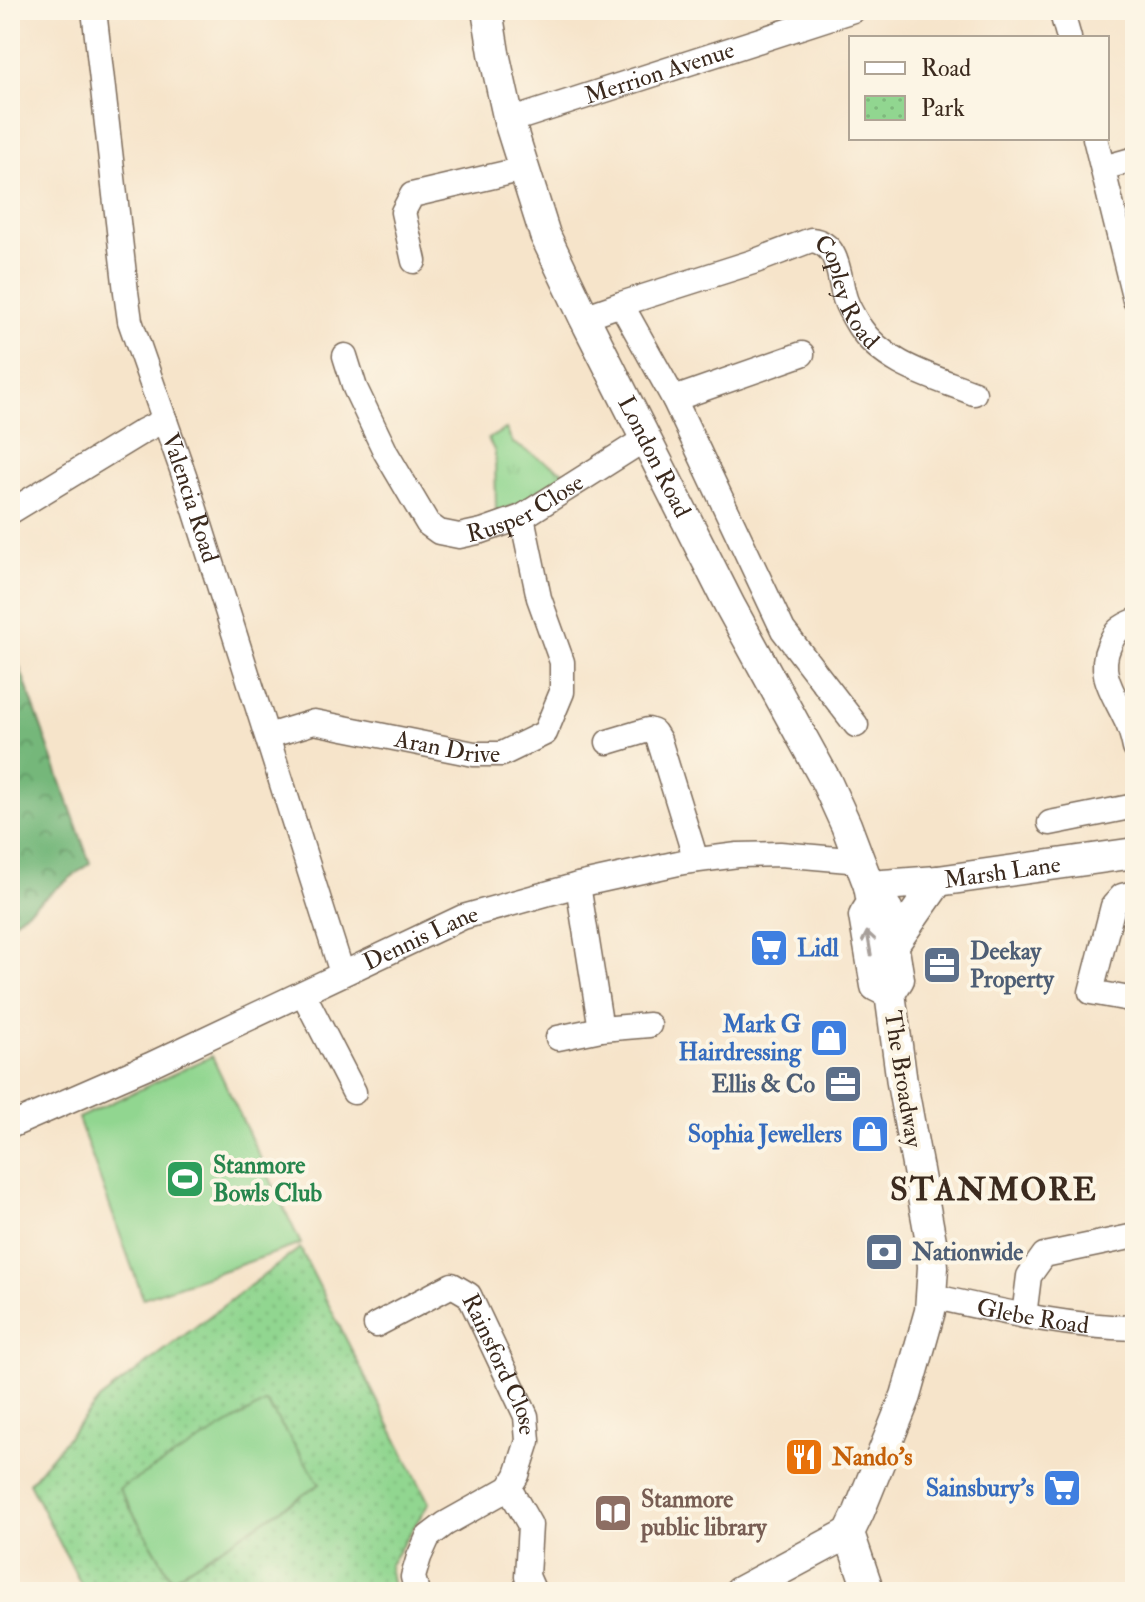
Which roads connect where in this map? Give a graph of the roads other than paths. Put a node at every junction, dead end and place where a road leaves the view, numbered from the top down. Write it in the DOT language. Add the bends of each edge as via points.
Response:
graph roads {
  1 [pos="94,10"];
  2 [pos="487,10"];
  3 [pos="853,10"];
  4 [pos="1061,10"];
  5 [pos="1068,36"];
  6 [pos="509,121"];
  7 [pos="1096,140"];
  8 [pos="1135,159"];
  9 [pos="1103,168"];
  10 [pos="524,169"];
  11 [pos="414,261"];
  12 [pos="1135,300"];
  13 [pos="621,304"];
  14 [pos="584,317"];
  15 [pos="802,354"];
  16 [pos="345,356"];
  17 [pos="974,393"];
  18 [pos="674,399"];
  19 [pos="165,420"];
  20 [pos="645,439"];
  21 [pos="10,512"];
  22 [pos="522,517"];
  23 [pos="763,589"];
  24 [pos="730,606"];
  25 [pos="1135,621"];
  26 [pos="856,725"];
  27 [pos="268,736"];
  28 [pos="608,742"];
  29 [pos="1135,748"];
  30 [pos="1135,806"];
  31 [pos="1050,823"];
  32 [pos="1135,853"];
  33 [pos="696,860"];
  34 [pos="938,881"];
  35 [pos="867,883"];
  36 [pos="578,885"];
  37 [pos="1129,895"];
  38 [pos="894,944"];
  39 [pos="342,973"];
  40 [pos="303,993"];
  41 [pos="890,993"];
  42 [pos="1135,1000"];
  43 [pos="649,1025"];
  44 [pos="601,1029"];
  45 [pos="558,1038"];
  46 [pos="354,1092"];
  47 [pos="10,1126"];
  48 [pos="1135,1236"];
  49 [pos="931,1296"];
  50 [pos="1024,1316"];
  51 [pos="376,1325"];
  52 [pos="1135,1328"];
  53 [pos="509,1488"];
  54 [pos="849,1533"];
  55 [pos="417,1592"];
  56 [pos="534,1592"];
  57 [pos="739,1592"];
  58 [pos="869,1592"];
  1 -- 19 [label="street, Valencia Road" via="129,314"];
  2 -- 6 [label="main road, London Road"];
  3 -- 6 [label="street, Merrion Avenue"];
  4 -- 5 [label="street"];
  6 -- 10 [label="main road, London Road"];
  7 -- 9 [label="street"];
  8 -- 9 [label="street"];
  9 -- 12 [label="street"];
  10 -- 11 [label="street" via="412,195 403,212"];
  10 -- 14 [label="main road, London Road" via="545,235"];
  13 -- 14 [label="street"];
  13 -- 17 [label="street, Copley Road" via="819,241 832,252 846,301 875,345 891,360"];
  13 -- 18 [label="street"];
  14 -- 20 [label="main road, London Road"];
  15 -- 18 [label="street"];
  16 -- 22 [label="street, Rusper Close" via="386,453 428,524 459,536"];
  18 -- 23 [label="street"];
  19 -- 21 [label="street"];
  19 -- 27 [label="street, Valencia Road"];
  20 -- 22 [label="street, Rusper Close"];
  20 -- 24 [label="main road, London Road"];
  22 -- 27 [label="street, Aran Drive" via="539,598 562,662 562,692 545,733 502,754 474,754 314,722"];
  23 -- 24 [label="street"];
  23 -- 26 [label="street" via="783,630"];
  24 -- 35 [label="main road, London Road" via="826,781"];
  25 -- 29 [label="street" via="1116,631 1104,668"];
  27 -- 39 [label="street, Valencia Road"];
  28 -- 33 [label="street" via="654,732"];
  30 -- 31 [label="street, Marsh Lane"];
  32 -- 34 [label="main road, Marsh Lane"];
  33 -- 35 [label="street, Dennis Lane" via="780,854"];
  33 -- 36 [label="street, Dennis Lane"];
  34 -- 35 [label="main road, Marsh Lane"];
  34 -- 38 [label="main road"];
  35 -- 38 [label="main road, The Broadway" via="887,909"];
  41 -- 35 [label="main road, The Broadway, one-way" via="876,986 864,916"];
  36 -- 39 [label="street, Dennis Lane" via="463,917"];
  36 -- 44 [label="street"];
  37 -- 42 [label="street" via="1110,913 1091,992"];
  38 -- 41 [label="main road, The Broadway" via="899,979"];
  39 -- 40 [label="street, Dennis Lane"];
  40 -- 46 [label="street"];
  40 -- 47 [label="street, Dennis Lane"];
  41 -- 49 [label="main road, The Broadway" via="931,1241"];
  43 -- 44 [label="street"];
  44 -- 45 [label="street"];
  48 -- 50 [label="street" via="1044,1255 1029,1276"];
  49 -- 50 [label="street, Glebe Road"];
  49 -- 54 [label="main road, The Broadway" via="906,1396"];
  50 -- 52 [label="street, Glebe Road"];
  51 -- 53 [label="street, Rainsford Close" via="452,1285 469,1295 526,1416 528,1441"];
  53 -- 55 [label="street" via="428,1537 413,1577"];
  53 -- 56 [label="street" via="530,1525 527,1576"];
  54 -- 57 [label="main road"];
  54 -- 58 [label="main road"];
}
